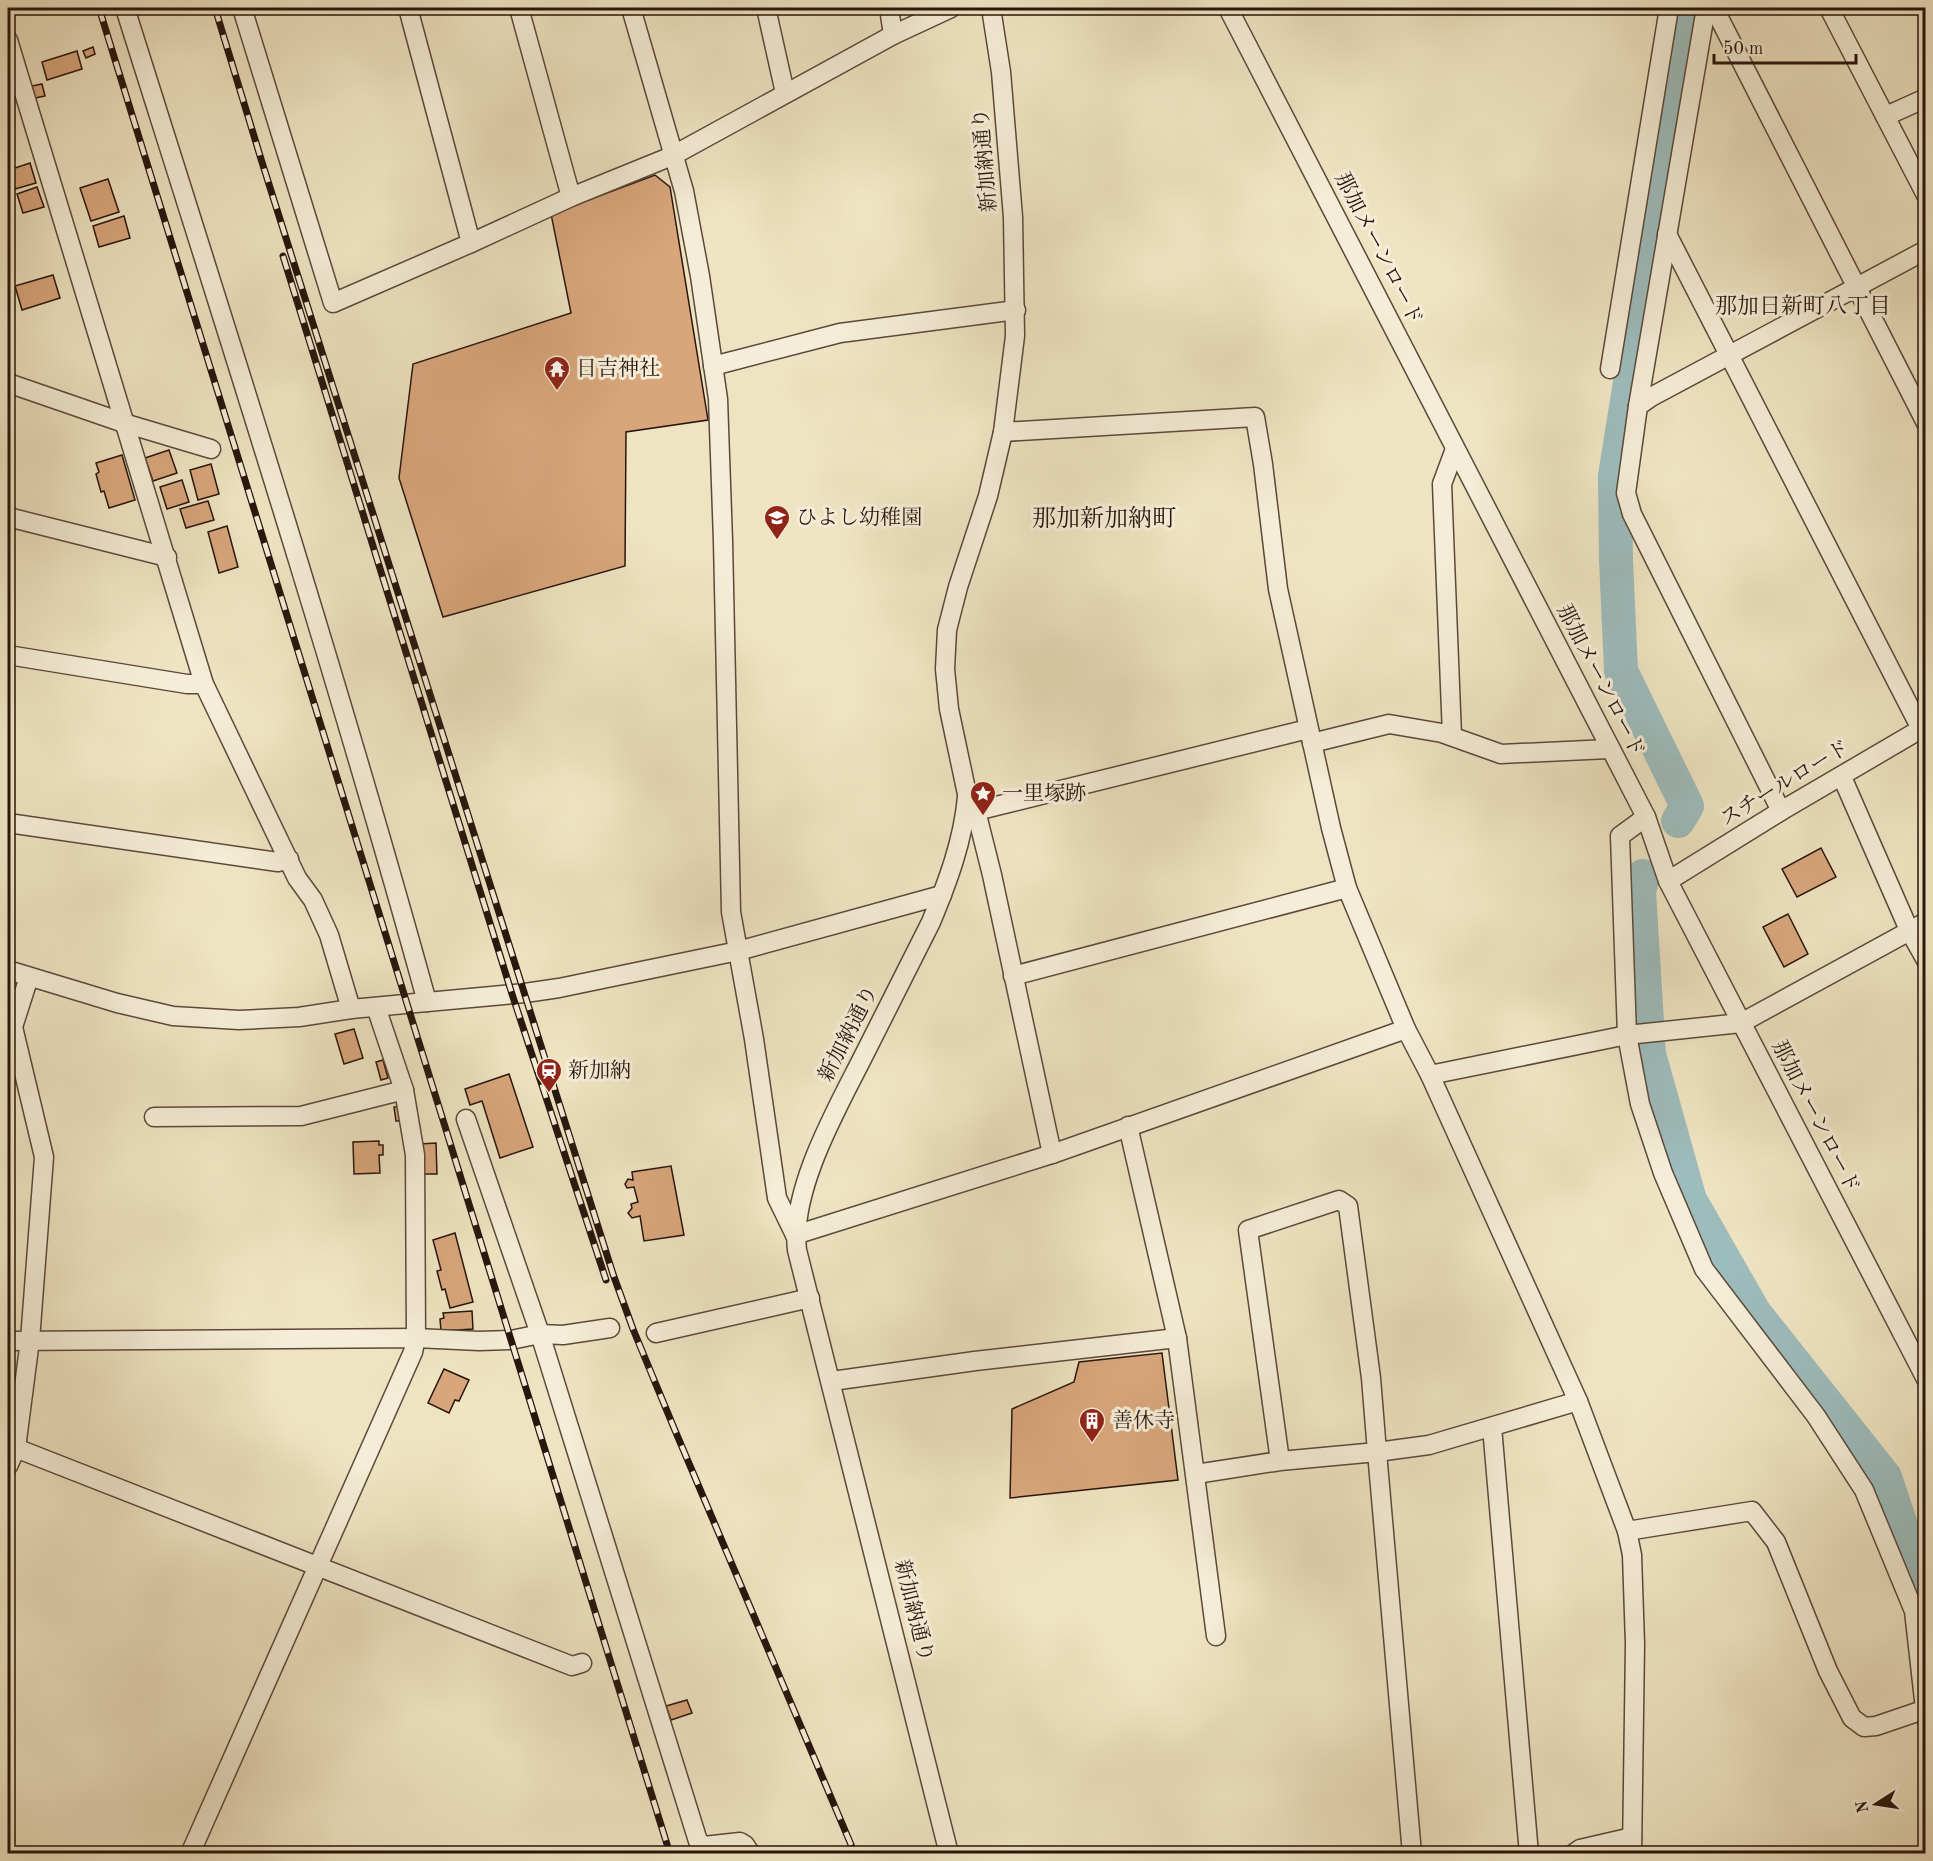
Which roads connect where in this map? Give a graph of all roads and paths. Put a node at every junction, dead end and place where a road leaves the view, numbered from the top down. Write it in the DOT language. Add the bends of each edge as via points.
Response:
graph roads {
  1 [pos="125,8"];
  2 [pos="242,8"];
  3 [pos="408,8"];
  4 [pos="519,8"];
  5 [pos="631,8"];
  6 [pos="766,8"];
  7 [pos="889,8"];
  8 [pos="951,8"];
  9 [pos="991,8"];
  10 [pos="1228,8"];
  11 [pos="1669,8"];
  12 [pos="1706,8"];
  13 [pos="1713,8"];
  14 [pos="1830,8"];
  15 [pos="893,35"];
  16 [pos="8,40"];
  17 [pos="785,93"];
  18 [pos="1926,98"];
  19 [pos="1886,116"];
  20 [pos="672,156"];
  21 [pos="1926,195"];
  22 [pos="571,198"];
  23 [pos="1667,234"];
  24 [pos="471,243"];
  25 [pos="1926,250"];
  26 [pos="1856,287"];
  27 [pos="1016,310"];
  28 [pos="1729,355"];
  29 [pos="713,366"];
  30 [pos="1610,369"];
  31 [pos="8,383"];
  32 [pos="1638,406"];
  33 [pos="124,423"];
  34 [pos="1926,423"];
  35 [pos="1003,432"];
  36 [pos="211,449"];
  37 [pos="1455,449"];
  38 [pos="8,518"];
  39 [pos="166,557"];
  40 [pos="8,654"];
  41 [pos="204,684"];
  42 [pos="1923,728"];
  43 [pos="1310,736"];
  44 [pos="1452,736"];
  45 [pos="1609,749"];
  46 [pos="1842,777"];
  47 [pos="967,794"];
  48 [pos="975,811"];
  49 [pos="1781,811"];
  50 [pos="1646,817"];
  51 [pos="8,823"];
  52 [pos="289,859"];
  53 [pos="1668,881"];
  54 [pos="1347,888"];
  55 [pos="942,895"];
  56 [pos="1926,922"];
  57 [pos="1909,930"];
  58 [pos="738,951"];
  59 [pos="1926,960"];
  60 [pos="8,970"];
  61 [pos="1013,976"];
  62 [pos="29,977"];
  63 [pos="427,1002"];
  64 [pos="376,1006"];
  65 [pos="351,1009"];
  66 [pos="1741,1023"];
  67 [pos="1406,1029"];
  68 [pos="1635,1035"];
  69 [pos="1430,1075"];
  70 [pos="404,1090"];
  71 [pos="154,1117"];
  72 [pos="466,1119"];
  73 [pos="1128,1126"];
  74 [pos="1052,1154"];
  75 [pos="795,1235"];
  76 [pos="810,1298"];
  77 [pos="610,1328"];
  78 [pos="656,1333"];
  79 [pos="540,1334"];
  80 [pos="416,1338"];
  81 [pos="1177,1338"];
  82 [pos="30,1340"];
  83 [pos="8,1341"];
  84 [pos="1926,1379"];
  85 [pos="832,1381"];
  86 [pos="1578,1401"];
  87 [pos="1492,1427"];
  88 [pos="12,1447"];
  89 [pos="1377,1452"];
  90 [pos="1280,1461"];
  91 [pos="8,1466"];
  92 [pos="1196,1474"];
  93 [pos="1628,1530"];
  94 [pos="319,1566"];
  95 [pos="1216,1636"];
  96 [pos="582,1663"];
  97 [pos="1925,1712"];
  98 [pos="1632,1845"];
  99 [pos="190,1854"];
  100 [pos="751,1854"];
  101 [pos="950,1854"];
  102 [pos="1412,1854"];
  103 [pos="1529,1854"];
  104 [pos="1573,1854"];
  1 -- 63 [label="street" via="268,459"];
  2 -- 24 [label="street" via="333,303"];
  3 -- 24 [label="street"];
  4 -- 22 [label="street"];
  5 -- 20 [label="street"];
  6 -- 17 [label="street"];
  7 -- 15 [label="street"];
  8 -- 15 [label="street"];
  9 -- 27 [label="street, 新加納通り" via="1001,72"];
  10 -- 37 [label="street, 那加メーンロード"];
  11 -- 30 [label="street"];
  12 -- 23 [label="street"];
  13 -- 26 [label="street"];
  14 -- 19 [label="street"];
  15 -- 17 [label="street"];
  16 -- 33 [label="street"];
  17 -- 20 [label="street"];
  18 -- 19 [label="street"];
  19 -- 21 [label="street"];
  20 -- 22 [label="street"];
  20 -- 29 [label="street" via="686,202"];
  22 -- 24 [label="street"];
  23 -- 28 [label="street"];
  23 -- 32 [label="street"];
  25 -- 26 [label="street"];
  26 -- 28 [label="street"];
  26 -- 34 [label="street"];
  27 -- 29 [label="street" via="840,333"];
  27 -- 35 [label="street, 新加納通り"];
  28 -- 32 [label="street"];
  28 -- 42 [label="street"];
  29 -- 58 [label="street" via="718,399 723,541 731,912"];
  31 -- 33 [label="street"];
  32 -- 49 [label="street" via="1626,493 1632,514"];
  33 -- 36 [label="street"];
  33 -- 39 [label="street"];
  35 -- 43 [label="street" via="1255,417 1278,589"];
  35 -- 47 [label="street" via="947,630 949,709"];
  37 -- 44 [label="street" via="1442,484"];
  37 -- 45 [label="street, 那加メーンロード"];
  38 -- 39 [label="street"];
  39 -- 41 [label="street"];
  40 -- 41 [label="street"];
  41 -- 52 [label="street"];
  42 -- 46 [label="street, スチールロード"];
  43 -- 44 [label="street" via="1389,724"];
  43 -- 48 [label="street"];
  43 -- 54 [label="street"];
  44 -- 45 [label="street" via="1501,754"];
  45 -- 50 [label="street, 那加メーンロード"];
  46 -- 49 [label="street, スチールロード"];
  46 -- 57 [label="street"];
  47 -- 48 [label="street"];
  47 -- 55 [label="street, 新加納通り" via="961,841"];
  48 -- 61 [label="street"];
  49 -- 53 [label="street, スチールロード"];
  50 -- 53 [label="street, 那加メーンロード"];
  50 -- 68 [label="street" via="1620,836"];
  51 -- 52 [label="street" via="278,862"];
  52 -- 65 [label="street" via="329,935"];
  53 -- 66 [label="street, 那加メーンロード"];
  54 -- 61 [label="street"];
  54 -- 67 [label="street"];
  55 -- 58 [label="street"];
  55 -- 75 [label="street, 新加納通り" via="827,1130 803,1192"];
  56 -- 57 [label="street"];
  57 -- 59 [label="street"];
  57 -- 66 [label="street"];
  58 -- 63 [label="street" via="559,988"];
  58 -- 75 [label="street" via="777,1198"];
  60 -- 62 [label="street"];
  61 -- 74 [label="street"];
  62 -- 65 [label="street" via="173,1016 239,1020"];
  62 -- 82 [label="street" via="13,1027 44,1157"];
  63 -- 64 [label="street"];
  64 -- 65 [label="street"];
  64 -- 70 [label="street"];
  66 -- 68 [label="street"];
  66 -- 84 [label="street, 那加メーンロード"];
  67 -- 69 [label="street"];
  67 -- 73 [label="street"];
  68 -- 69 [label="street"];
  68 -- 97 [label="street" via="1641,1104 1663,1173 1704,1269 1816,1416 1864,1490 1914,1611"];
  69 -- 86 [label="street"];
  70 -- 71 [label="street" via="302,1116"];
  70 -- 80 [label="street" via="415,1155"];
  72 -- 79 [label="street"];
  73 -- 74 [label="street"];
  73 -- 81 [label="street"];
  74 -- 75 [label="street"];
  75 -- 76 [label="street, 新加納通り"];
  76 -- 78 [label="street"];
  76 -- 85 [label="street, 新加納通り"];
  77 -- 79 [label="street"];
  79 -- 80 [label="street" via="511,1340"];
  79 -- 100 [label="street" via="698,1841 704,1846 740,1842"];
  80 -- 82 [label="street"];
  80 -- 94 [label="street"];
  81 -- 85 [label="street"];
  81 -- 92 [label="street"];
  82 -- 83 [label="street"];
  82 -- 88 [label="street"];
  85 -- 101 [label="street, 新加納通り"];
  86 -- 87 [label="street"];
  86 -- 93 [label="street"];
  87 -- 89 [label="street" via="1429,1445"];
  87 -- 103 [label="street"];
  88 -- 91 [label="street"];
  88 -- 94 [label="street"];
  89 -- 90 [label="street"];
  89 -- 90 [label="street" via="1348,1206 1339,1200 1248,1230"];
  89 -- 102 [label="street"];
  90 -- 92 [label="street"];
  92 -- 95 [label="street"];
  93 -- 97 [label="street" via="1752,1511 1776,1542 1828,1671 1852,1718 1864,1727"];
  93 -- 98 [label="street" via="1635,1644"];
  94 -- 96 [label="street" via="572,1666"];
  94 -- 99 [label="street"];
  98 -- 104 [label="street" via="1580,1849"];
}
